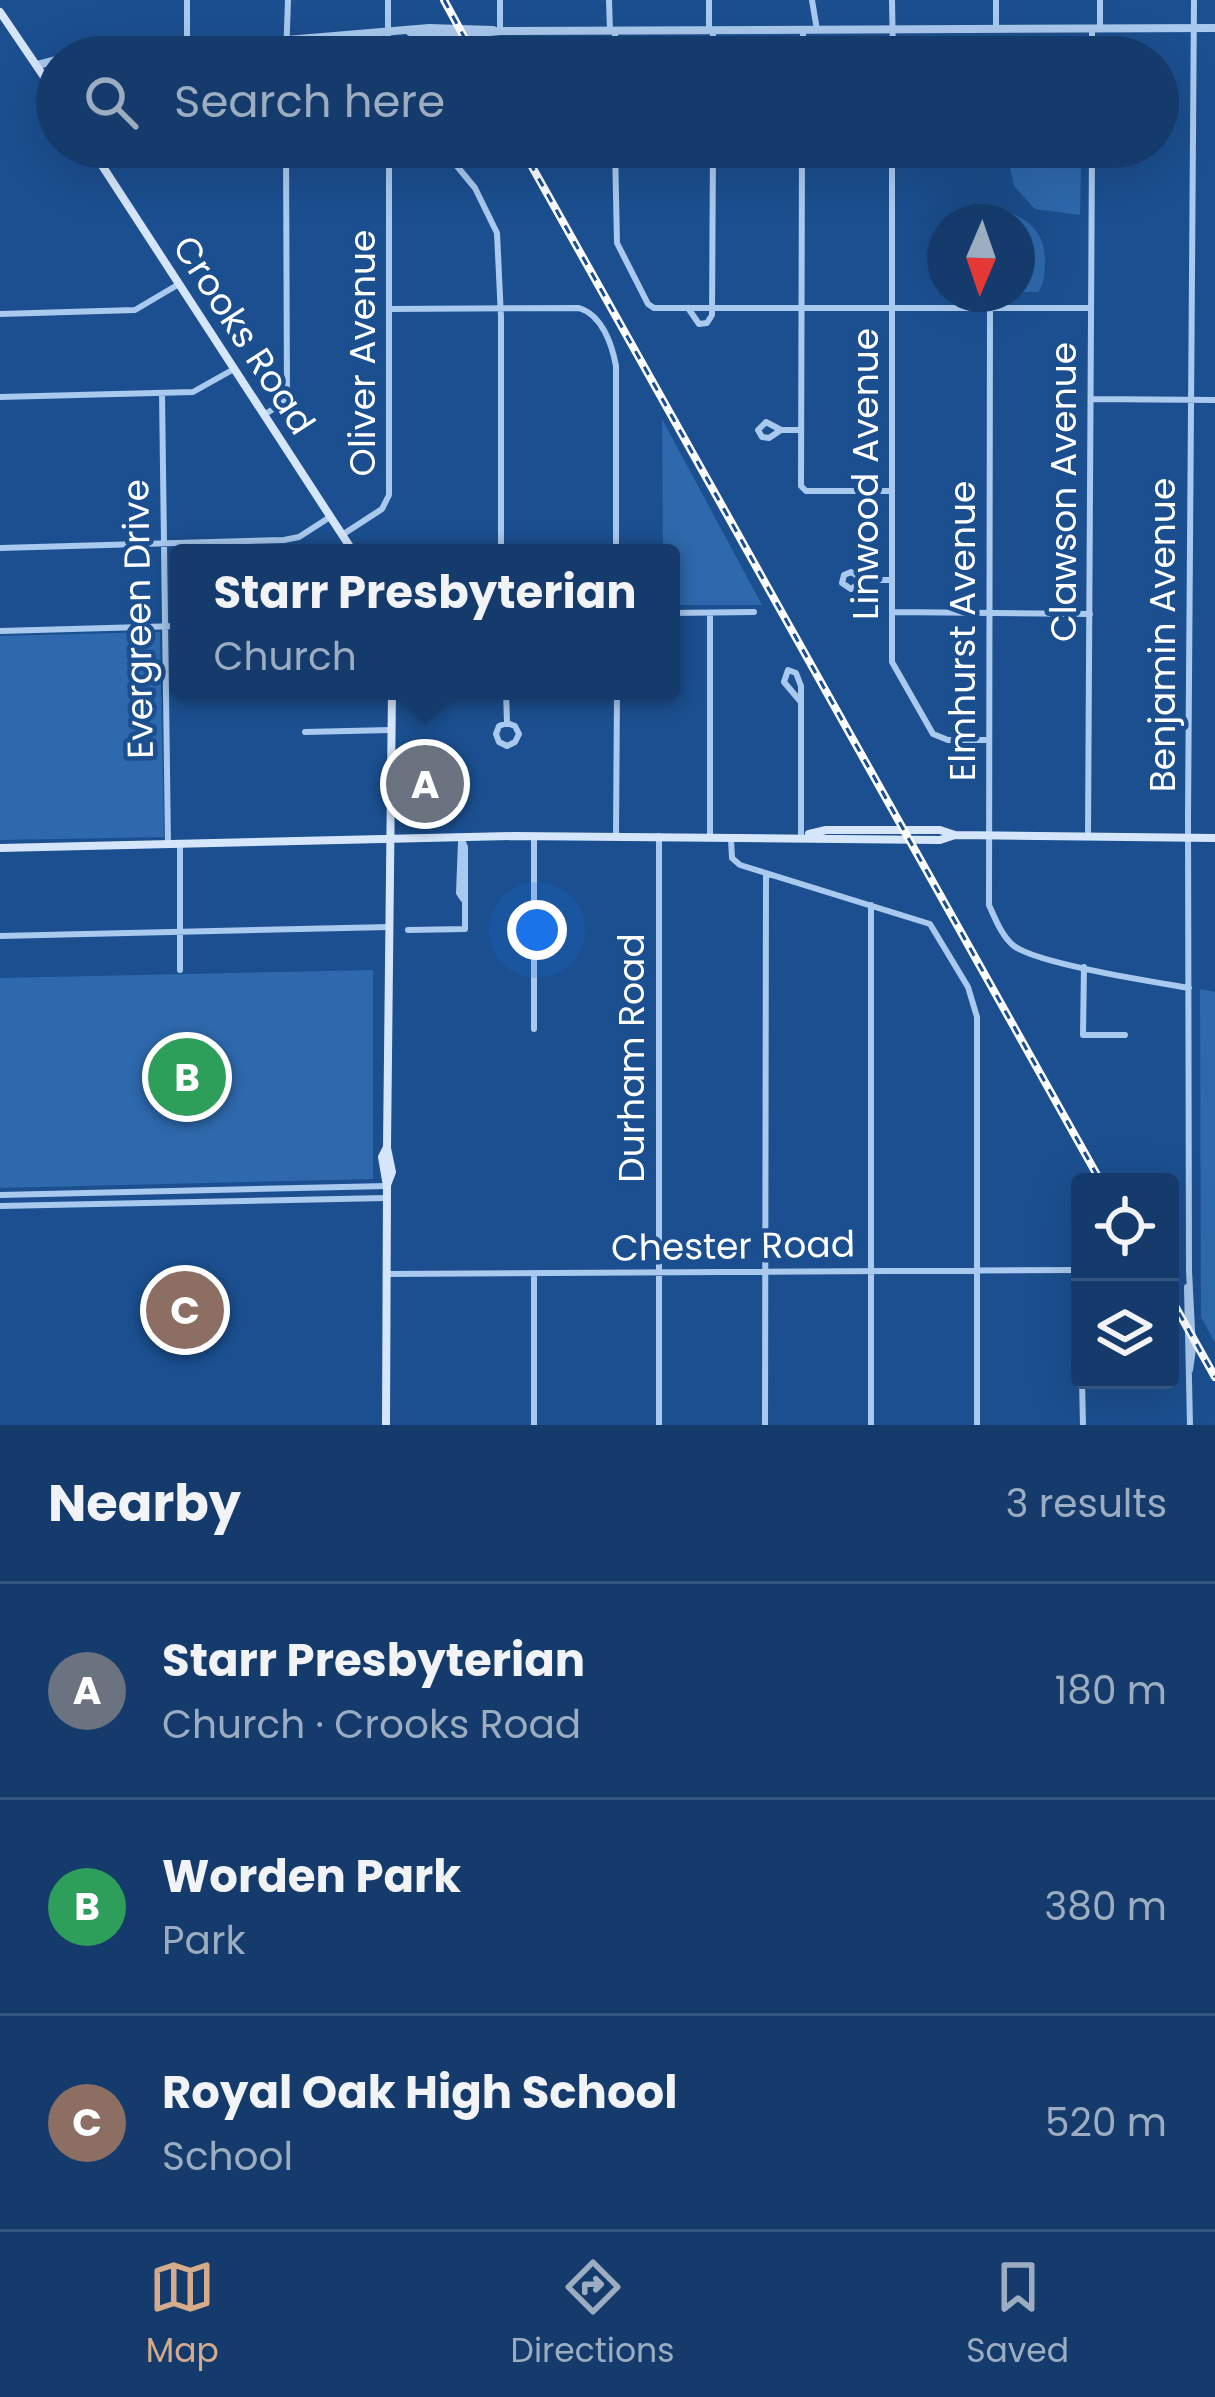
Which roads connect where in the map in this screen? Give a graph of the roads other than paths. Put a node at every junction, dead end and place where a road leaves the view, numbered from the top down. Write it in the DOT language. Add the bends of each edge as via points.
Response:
graph roads {
  1 [pos="187,0"];
  2 [pos="288,0"];
  3 [pos="388,0"];
  4 [pos="500,0"];
  5 [pos="609,0"];
  6 [pos="709,0"];
  7 [pos="812,0"];
  8 [pos="892,0"];
  9 [pos="996,0"];
  10 [pos="1100,0"];
  11 [pos="1194,0"];
  12 [pos="0,12"];
  13 [pos="1096,28"];
  14 [pos="1194,28"];
  15 [pos="1215,28"];
  16 [pos="892,29"];
  17 [pos="996,29"];
  18 [pos="803,30"];
  19 [pos="817,30"];
  20 [pos="500,31"];
  21 [pos="612,31"];
  22 [pos="711,31"];
  23 [pos="388,32"];
  24 [pos="187,36"];
  25 [pos="288,36"];
  26 [pos="338,36"];
  27 [pos="388,36"];
  28 [pos="612,36"];
  29 [pos="711,36"];
  30 [pos="803,36"];
  31 [pos="892,36"];
  32 [pos="1095,36"];
  33 [pos="36,63"];
  34 [pos="104,168"];
  35 [pos="286,168"];
  36 [pos="389,168"];
  37 [pos="459,168"];
  38 [pos="615,168"];
  39 [pos="713,168"];
  40 [pos="802,168"];
  41 [pos="892,168"];
  42 [pos="1092,168"];
  43 [pos="179,284"];
  44 [pos="892,307"];
  45 [pos="927,307"];
  46 [pos="1035,307"];
  47 [pos="688,308"];
  48 [pos="712,308"];
  49 [pos="801,308"];
  50 [pos="1091,308"];
  51 [pos="389,309"];
  52 [pos="501,309"];
  53 [pos="990,312"];
  54 [pos="0,314"];
  55 [pos="234,369"];
  56 [pos="162,393"];
  57 [pos="0,397"];
  58 [pos="1091,399"];
  59 [pos="1192,400"];
  60 [pos="1215,400"];
  61 [pos="264,415"];
  62 [pos="781,430"];
  63 [pos="800,430"];
  64 [pos="892,491"];
  65 [pos="330,517"];
  66 [pos="341,535"];
  67 [pos="164,543"];
  68 [pos="347,544"];
  69 [pos="501,544"];
  70 [pos="616,544"];
  71 [pos="0,548"];
  72 [pos="864,580"];
  73 [pos="891,580"];
  74 [pos="754,612"];
  75 [pos="892,612"];
  76 [pos="989,612"];
  77 [pos="680,613"];
  78 [pos="710,613"];
  79 [pos="1090,614"];
  80 [pos="166,627"];
  81 [pos="170,627"];
  82 [pos="0,631"];
  83 [pos="392,700"];
  84 [pos="506,700"];
  85 [pos="616,700"];
  86 [pos="800,701"];
  87 [pos="507,723"];
  88 [pos="392,730"];
  89 [pos="305,732"];
  90 [pos="988,740"];
  91 [pos="534,836"];
  92 [pos="616,836"];
  93 [pos="658,836"];
  94 [pos="710,836"];
  95 [pos="731,836"];
  96 [pos="801,836"];
  97 [pos="988,836"];
  98 [pos="1088,836"];
  99 [pos="1189,837"];
  100 [pos="461,838"];
  101 [pos="1215,838"];
  102 [pos="392,840"];
  103 [pos="168,844"];
  104 [pos="180,844"];
  105 [pos="0,848"];
  106 [pos="766,873"];
  107 [pos="871,905"];
  108 [pos="389,927"];
  109 [pos="409,930"];
  110 [pos="180,932"];
  111 [pos="0,936"];
  112 [pos="1084,967"];
  113 [pos="180,970"];
  114 [pos="1189,988"];
  115 [pos="534,1029"];
  116 [pos="1125,1035"];
  117 [pos="386,1186"];
  118 [pos="350,1187"];
  119 [pos="290,1188"];
  120 [pos="218,1190"];
  121 [pos="111,1192"];
  122 [pos="71,1193"];
  123 [pos="1,1195"];
  124 [pos="351,1198"];
  125 [pos="387,1198"];
  126 [pos="285,1200"];
  127 [pos="218,1202"];
  128 [pos="72,1204"];
  129 [pos="112,1204"];
  130 [pos="1,1206"];
  131 [pos="765,1270"];
  132 [pos="871,1270"];
  133 [pos="976,1270"];
  134 [pos="1071,1270"];
  135 [pos="658,1273"];
  136 [pos="386,1274"];
  137 [pos="534,1275"];
  138 [pos="1082,1389"];
  139 [pos="386,1425"];
  140 [pos="534,1425"];
  141 [pos="658,1425"];
  142 [pos="765,1425"];
  143 [pos="871,1425"];
  144 [pos="976,1425"];
  145 [pos="1083,1425"];
  146 [pos="1190,1425"];
  1 -- 24 [label="street"];
  2 -- 25 [label="street"];
  3 -- 23 [label="street"];
  4 -- 20 [label="street"];
  5 -- 21 [label="street"];
  6 -- 22 [label="street"];
  7 -- 19 [label="street"];
  8 -- 16 [label="street"];
  9 -- 17 [label="street"];
  10 -- 13 [label="street"];
  11 -- 14 [label="street, Benjamin Avenue"];
  12 -- 33 [label="main road"];
  13 -- 14 [label="street"];
  13 -- 17 [label="street"];
  13 -- 32 [label="street"];
  14 -- 15 [label="street"];
  14 -- 59 [label="street, Benjamin Avenue"];
  16 -- 17 [label="street"];
  16 -- 19 [label="street"];
  16 -- 31 [label="street"];
  18 -- 19 [label="street"];
  18 -- 22 [label="street"];
  18 -- 30 [label="street"];
  20 -- 21 [label="street"];
  20 -- 23 [label="street"];
  21 -- 22 [label="street"];
  21 -- 28 [label="street"];
  22 -- 29 [label="street"];
  23 -- 26 [label="street"];
  23 -- 27 [label="street"];
  34 -- 43 [label="main road, Crooks Road"];
  35 -- 61 [label="street" via="287,391"];
  36 -- 51 [label="street, Oliver Avenue"];
  37 -- 52 [label="street" via="497,233"];
  38 -- 47 [label="street" via="617,243 648,304"];
  39 -- 48 [label="street"];
  40 -- 49 [label="street"];
  41 -- 44 [label="street, Linwood Avenue"];
  42 -- 50 [label="street, Clawson Avenue"];
  43 -- 54 [label="street" via="135,310"];
  43 -- 55 [label="main road, Crooks Road"];
  44 -- 45 [label="street"];
  44 -- 49 [label="street"];
  44 -- 64 [label="street, Linwood Avenue"];
  46 -- 50 [label="street"];
  47 -- 48 [label="street"];
  47 -- 48 [label="street" via="702,325"];
  48 -- 49 [label="street"];
  49 -- 63 [label="street"];
  50 -- 58 [label="street, Clawson Avenue"];
  51 -- 52 [label="street"];
  51 -- 66 [label="street, Oliver Avenue" via="387,501"];
  52 -- 69 [label="street"];
  52 -- 70 [label="street" via="584,309 608,338 616,367"];
  53 -- 76 [label="street, Elmhurst Avenue"];
  55 -- 56 [label="street" via="199,391"];
  55 -- 61 [label="main road, Crooks Road"];
  56 -- 57 [label="street"];
  56 -- 67 [label="street, Evergreen Drive"];
  58 -- 59 [label="street"];
  58 -- 79 [label="street, Clawson Avenue"];
  59 -- 60 [label="street"];
  59 -- 99 [label="street, Benjamin Avenue"];
  61 -- 65 [label="main road, Crooks Road"];
  62 -- 63 [label="street"];
  63 -- 64 [label="street" via="802,490"];
  64 -- 73 [label="street, Linwood Avenue"];
  65 -- 66 [label="main road, Crooks Road"];
  65 -- 67 [label="street" via="292,539"];
  66 -- 68 [label="main road, Crooks Road"];
  67 -- 71 [label="street"];
  67 -- 80 [label="street, Evergreen Drive"];
  72 -- 73 [label="street"];
  73 -- 75 [label="street, Linwood Avenue"];
  74 -- 78 [label="street"];
  75 -- 76 [label="street"];
  75 -- 90 [label="street, Linwood Avenue" via="892,662 930,730 948,740"];
  76 -- 79 [label="street"];
  76 -- 90 [label="street, Elmhurst Avenue"];
  77 -- 78 [label="street"];
  78 -- 94 [label="street"];
  79 -- 98 [label="street, Clawson Avenue"];
  80 -- 81 [label="street"];
  80 -- 82 [label="street"];
  80 -- 103 [label="street, Evergreen Drive"];
  83 -- 88 [label="main road"];
  84 -- 87 [label="street"];
  85 -- 92 [label="street"];
  86 -- 86 [label="street" via="799,680 788,670 783,680"];
  86 -- 96 [label="street"];
  88 -- 89 [label="street"];
  88 -- 102 [label="main road"];
  90 -- 97 [label="street, Elmhurst Avenue"];
  91 -- 92 [label="main road"];
  91 -- 100 [label="main road"];
  91 -- 115 [label="street"];
  92 -- 93 [label="main road"];
  93 -- 94 [label="main road"];
  93 -- 135 [label="street, Durham Road"];
  94 -- 95 [label="main road"];
  95 -- 96 [label="main road"];
  95 -- 106 [label="street" via="734,861"];
  96 -- 97 [label="main road" via="826,830"];
  97 -- 98 [label="main road"];
  97 -- 112 [label="street, Elmhurst Avenue" via="989,905 1005,936 1016,947"];
  98 -- 99 [label="main road"];
  99 -- 101 [label="main road"];
  99 -- 114 [label="street, Benjamin Avenue"];
  100 -- 102 [label="main road"];
  100 -- 109 [label="street" via="465,929"];
  102 -- 104 [label="main road"];
  102 -- 108 [label="main road"];
  103 -- 104 [label="main road"];
  103 -- 105 [label="main road"];
  104 -- 110 [label="street"];
  106 -- 107 [label="street"];
  106 -- 131 [label="street"];
  107 -- 132 [label="street"];
  107 -- 133 [label="street" via="930,925 976,1007"];
  108 -- 110 [label="street"];
  108 -- 117 [label="main road"];
  110 -- 111 [label="street"];
  110 -- 113 [label="street"];
  112 -- 114 [label="street"];
  112 -- 116 [label="street" via="1083,1035"];
  114 -- 146 [label="street, Benjamin Avenue"];
  117 -- 118 [label="street"];
  117 -- 125 [label="main road"];
  118 -- 119 [label="street"];
  118 -- 124 [label="street"];
  119 -- 120 [label="street"];
  119 -- 126 [label="street"];
  120 -- 121 [label="street"];
  120 -- 127 [label="street"];
  121 -- 122 [label="street"];
  121 -- 129 [label="street"];
  122 -- 123 [label="street"];
  122 -- 128 [label="street"];
  123 -- 130 [label="street"];
  124 -- 125 [label="street"];
  124 -- 126 [label="street"];
  125 -- 136 [label="main road"];
  126 -- 127 [label="street"];
  127 -- 129 [label="street"];
  128 -- 129 [label="street"];
  128 -- 130 [label="street"];
  131 -- 132 [label="street, Chester Road"];
  131 -- 135 [label="street, Chester Road"];
  131 -- 142 [label="street"];
  132 -- 133 [label="street, Chester Road"];
  132 -- 143 [label="street"];
  133 -- 134 [label="street, Chester Road"];
  133 -- 144 [label="street"];
  135 -- 137 [label="street, Chester Road"];
  135 -- 141 [label="street, Durham Road"];
  136 -- 137 [label="street, Chester Road"];
  136 -- 139 [label="main road"];
  137 -- 140 [label="street"];
  138 -- 145 [label="street"];
}
